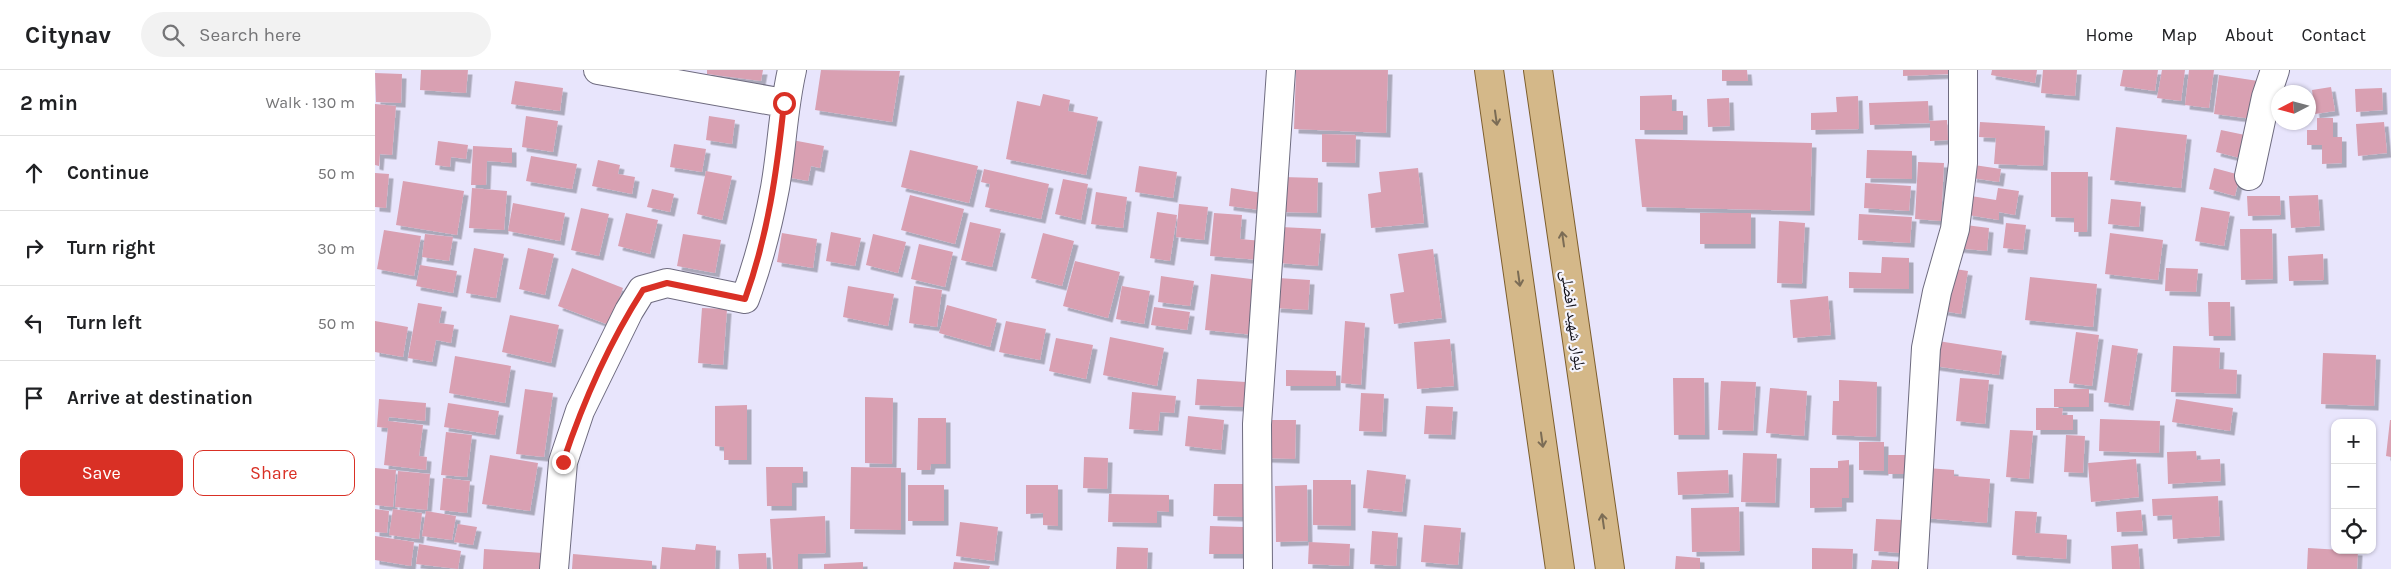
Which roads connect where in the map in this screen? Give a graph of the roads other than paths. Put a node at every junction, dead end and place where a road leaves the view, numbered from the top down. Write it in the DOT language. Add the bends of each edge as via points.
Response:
graph roads {
  1 [pos="598,70"];
  2 [pos="792,70"];
  3 [pos="1281,70"];
  4 [pos="1489,70"];
  5 [pos="1538,70"];
  6 [pos="1963,70"];
  7 [pos="2275,70"];
  8 [pos="784,103"];
  9 [pos="2249,176"];
  10 [pos="554,569"];
  11 [pos="1258,569"];
  12 [pos="1560,569"];
  13 [pos="1610,569"];
  14 [pos="1913,569"];
  1 -- 8 [label="street"];
  2 -- 8 [label="street"];
  3 -- 11 [label="street" via="1257,424"];
  4 -- 12 [label="main road, one-way"];
  13 -- 5 [label="main road, بلوار شهید افضلی, one-way"];
  6 -- 14 [label="street" via="1963,163 1955,229 1937,292 1926,348"];
  7 -- 9 [label="street"];
  8 -- 10 [label="street" via="775,187 753,279 745,299 667,283 643,290 629,311 580,411 563,462"];
}
